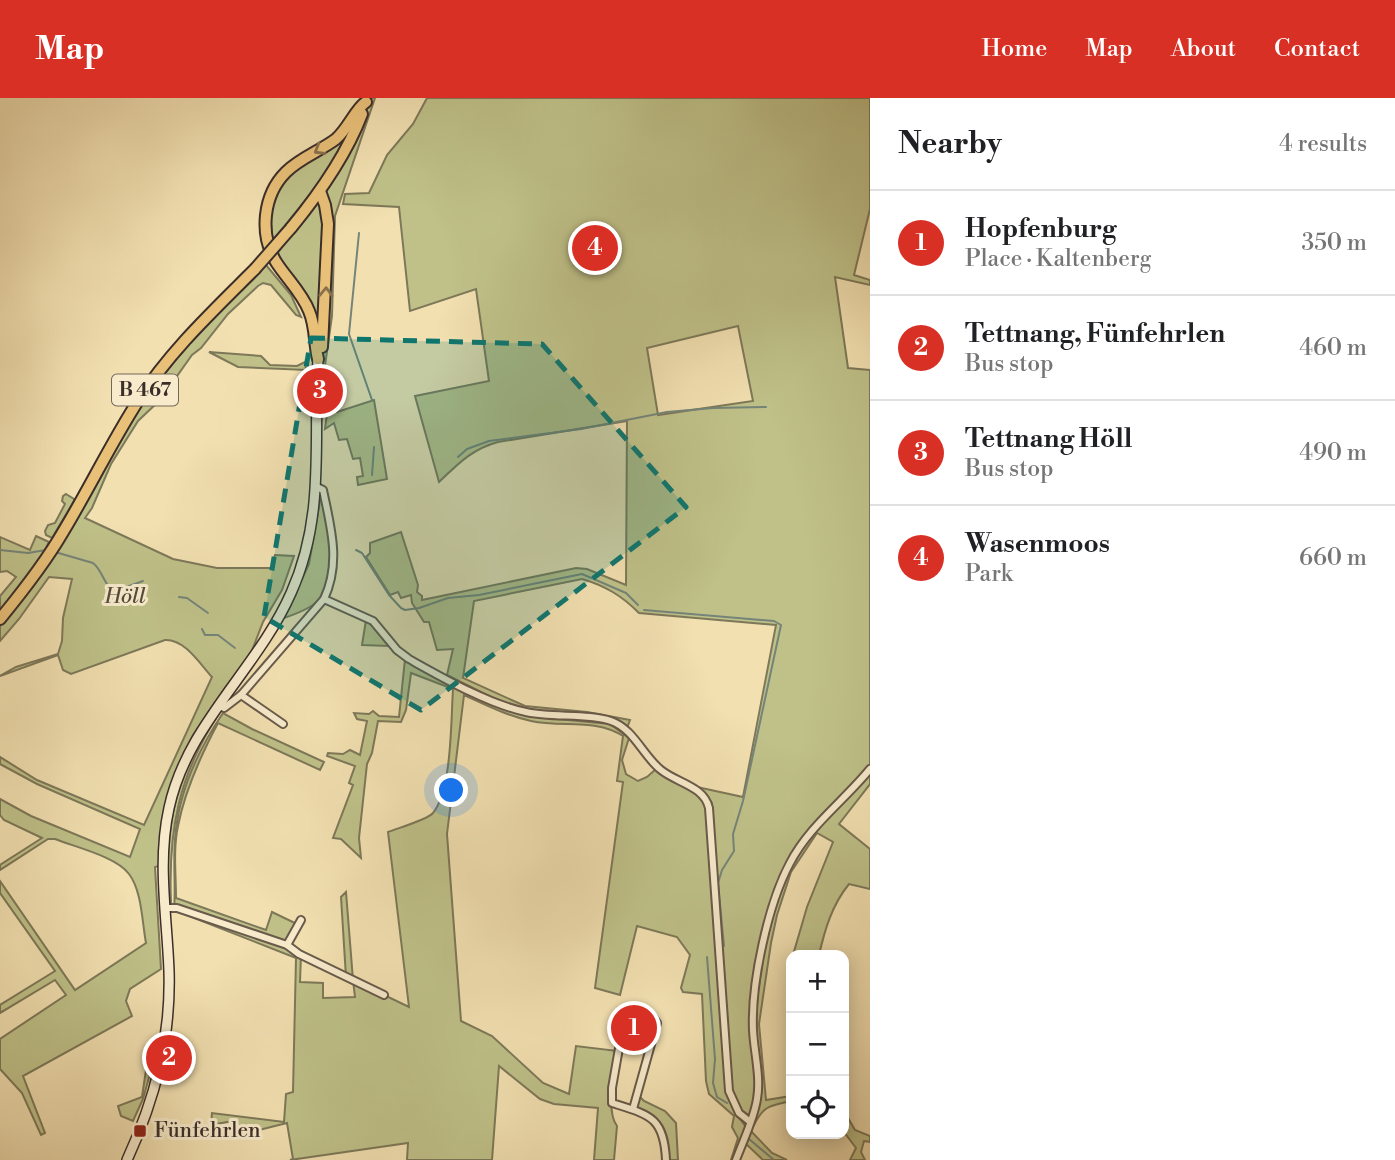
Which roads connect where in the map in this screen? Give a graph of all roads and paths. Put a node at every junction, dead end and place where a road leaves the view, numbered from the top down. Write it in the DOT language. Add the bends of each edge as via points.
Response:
graph roads {
  1 [pos="367,100"];
  2 [pos="320,191"];
  3 [pos="318,359"];
  4 [pos="317,487"];
  5 [pos="324,599"];
  6 [pos="0,618"];
  7 [pos="242,695"];
  8 [pos="218,705"];
  9 [pos="283,724"];
  10 [pos="870,769"];
  11 [pos="165,908"];
  12 [pos="302,920"];
  13 [pos="287,945"];
  14 [pos="384,995"];
  15 [pos="629,1009"];
  16 [pos="621,1037"];
  17 [pos="633,1109"];
  18 [pos="749,1121"];
  19 [pos="127,1160"];
  20 [pos="666,1160"];
  21 [pos="736,1160"];
  1 -- 2 [label="main road, B 467"];
  1 -- 3 [label="main road, one-way" via="336,139 286,172 268,205 270,250 311,314"];
  3 -- 2 [label="main road, one-way" via="324,326 328,224"];
  2 -- 6 [label="main road, B 467, bridge" via="150,384 46,559"];
  3 -- 4 [label="main road"];
  4 -- 5 [label="street" via="323,490 333,552 332,580"];
  4 -- 8 [label="main road" via="311,532 291,594"];
  5 -- 7 [label="street"];
  5 -- 18 [label="street" via="368,618 402,654 494,701 537,714 615,723 658,768 705,797 729,1091 739,1113"];
  7 -- 8 [label="street" via="224,708"];
  7 -- 9 [label="street"];
  8 -- 11 [label="main road" via="187,755 172,798 163,855"];
  10 -- 18 [label="street" via="807,836 778,892 757,982 753,1029 758,1087"];
  11 -- 13 [label="street"];
  11 -- 19 [label="main road" via="169,993 165,1045 153,1095"];
  12 -- 13 [label="street"];
  13 -- 14 [label="street"];
  15 -- 17 [label="street" via="652,1016 657,1023"];
  16 -- 17 [label="street" via="612,1103"];
  17 -- 20 [label="street" via="661,1129"];
  18 -- 21 [label="street"];
}
